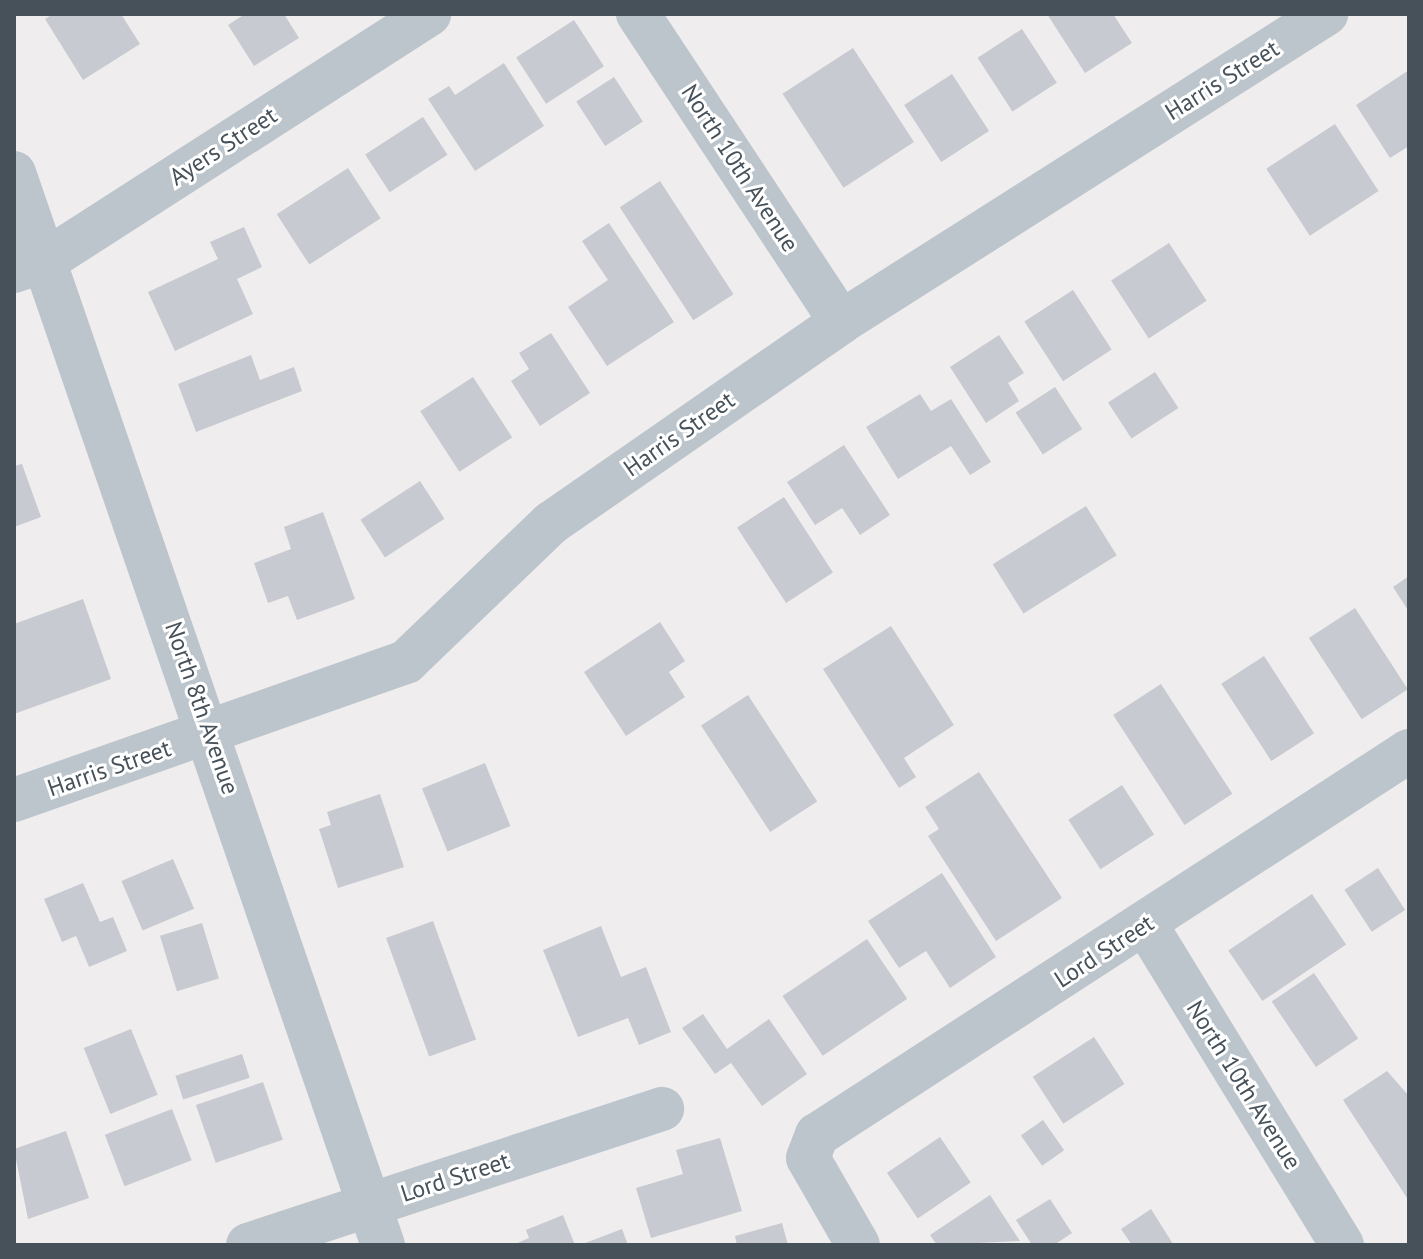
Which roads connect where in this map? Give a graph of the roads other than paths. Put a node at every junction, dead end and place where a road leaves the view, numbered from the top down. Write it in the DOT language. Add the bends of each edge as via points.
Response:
graph roads {
  1 [pos="429,14"];
  2 [pos="638,14"];
  3 [pos="1326,14"];
  4 [pos="14,173"];
  5 [pos="31,265"];
  6 [pos="841,322"];
  7 [pos="211,734"];
  8 [pos="1409,751"];
  9 [pos="14,800"];
  10 [pos="1146,925"];
  11 [pos="662,1109"];
  12 [pos="376,1225"];
  13 [pos="248,1245"];
  14 [pos="858,1245"];
  15 [pos="1342,1245"];
  1 -- 5 [label="street, Ayers Street"];
  2 -- 6 [label="street, North 10th Avenue"];
  3 -- 6 [label="street, Harris Street"];
  4 -- 5 [label="street, North 8th Avenue"];
  5 -- 7 [label="street, North 8th Avenue"];
  6 -- 7 [label="street, Harris Street" via="551,523 406,662"];
  7 -- 9 [label="street, Harris Street"];
  7 -- 12 [label="street, North 8th Avenue"];
  8 -- 10 [label="street, Lord Street"];
  10 -- 14 [label="street, Lord Street" via="817,1135 808,1158"];
  10 -- 15 [label="street, North 10th Avenue"];
  11 -- 12 [label="street, Lord Street"];
  12 -- 13 [label="street, Lord Street"];
}
